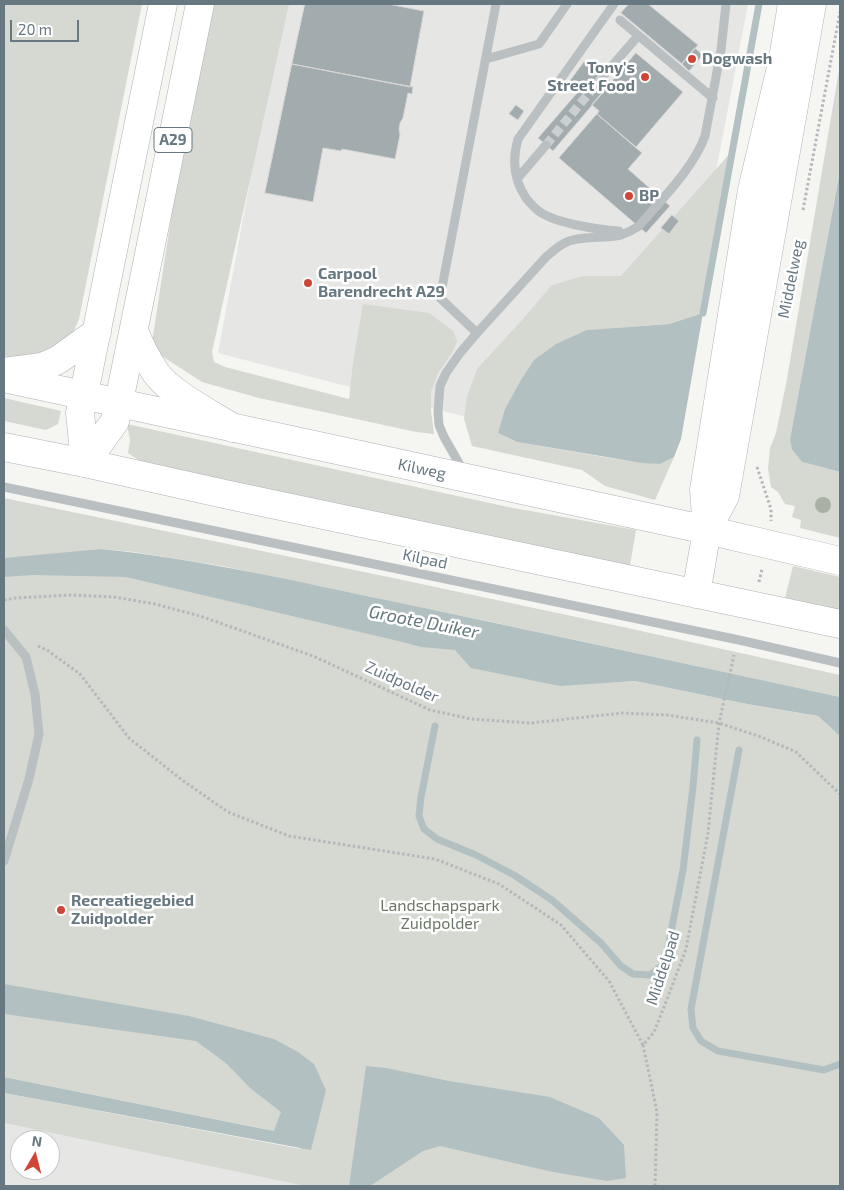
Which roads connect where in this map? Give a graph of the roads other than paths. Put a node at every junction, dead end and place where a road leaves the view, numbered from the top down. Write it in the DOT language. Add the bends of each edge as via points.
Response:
graph roads {
  1 [pos="163,4"];
  2 [pos="200,4"];
  3 [pos="496,4"];
  4 [pos="567,4"];
  5 [pos="614,4"];
  6 [pos="726,4"];
  7 [pos="792,4"];
  8 [pos="812,4"];
  9 [pos="620,20"];
  10 [pos="638,36"];
  11 [pos="486,59"];
  12 [pos="604,75"];
  13 [pos="713,98"];
  14 [pos="546,145"];
  15 [pos="516,179"];
  16 [pos="630,231"];
  17 [pos="97,332"];
  18 [pos="134,332"];
  19 [pos="477,333"];
  20 [pos="4,372"];
  21 [pos="4,378"];
  22 [pos="84,396"];
  23 [pos="119,404"];
  24 [pos="232,428"];
  25 [pos="4,447"];
  26 [pos="85,463"];
  27 [pos="468,478"];
  28 [pos="4,487"];
  29 [pos="707,530"];
  30 [pos="840,561"];
  31 [pos="696,594"];
  32 [pos="840,624"];
  33 [pos="4,630"];
  34 [pos="840,663"];
  35 [pos="4,861"];
  1 -- 17 [label="main road, A29"];
  2 -- 18 [label="main road, A29"];
  3 -- 11 [label="street"];
  4 -- 11 [label="street" via="539,44"];
  5 -- 15 [label="street" via="518,139 514,164"];
  6 -- 13 [label="street"];
  7 -- 29 [label="main road, Middelweg" via="783,59 752,190 704,490"];
  8 -- 29 [label="main road, Middelweg" via="725,496"];
  9 -- 10 [label="street"];
  10 -- 12 [label="street"];
  10 -- 13 [label="street"];
  11 -- 19 [label="street" via="440,298"];
  13 -- 16 [label="street" via="700,149 638,226"];
  14 -- 15 [label="street"];
  15 -- 16 [label="street" via="532,205 547,216 590,228"];
  16 -- 19 [label="street" via="580,238 556,248"];
  17 -- 20 [label="main road" via="58,360 42,367"];
  17 -- 22 [label="main road, A29"];
  18 -- 23 [label="main road, A29"];
  18 -- 24 [label="main road" via="156,374 165,383"];
  19 -- 27 [label="street" via="446,373 438,397 439,426"];
  21 -- 22 [label="main road, Kilweg"];
  22 -- 23 [label="main road, Kilweg"];
  22 -- 26 [label="main road, A29" via="80,413"];
  23 -- 24 [label="main road, Kilweg"];
  23 -- 26 [label="main road, A29" via="115,421"];
  24 -- 27 [label="main road, Kilweg"];
  25 -- 26 [label="main road"];
  26 -- 31 [label="main road"];
  27 -- 29 [label="main road, Kilweg"];
  28 -- 34 [label="street, Kilpad"];
  29 -- 30 [label="main road, Kilweg"];
  29 -- 31 [label="main road, Middelweg"];
  31 -- 32 [label="main road"];
  33 -- 35 [label="street" via="26,657 36,694 39,734"];
}
